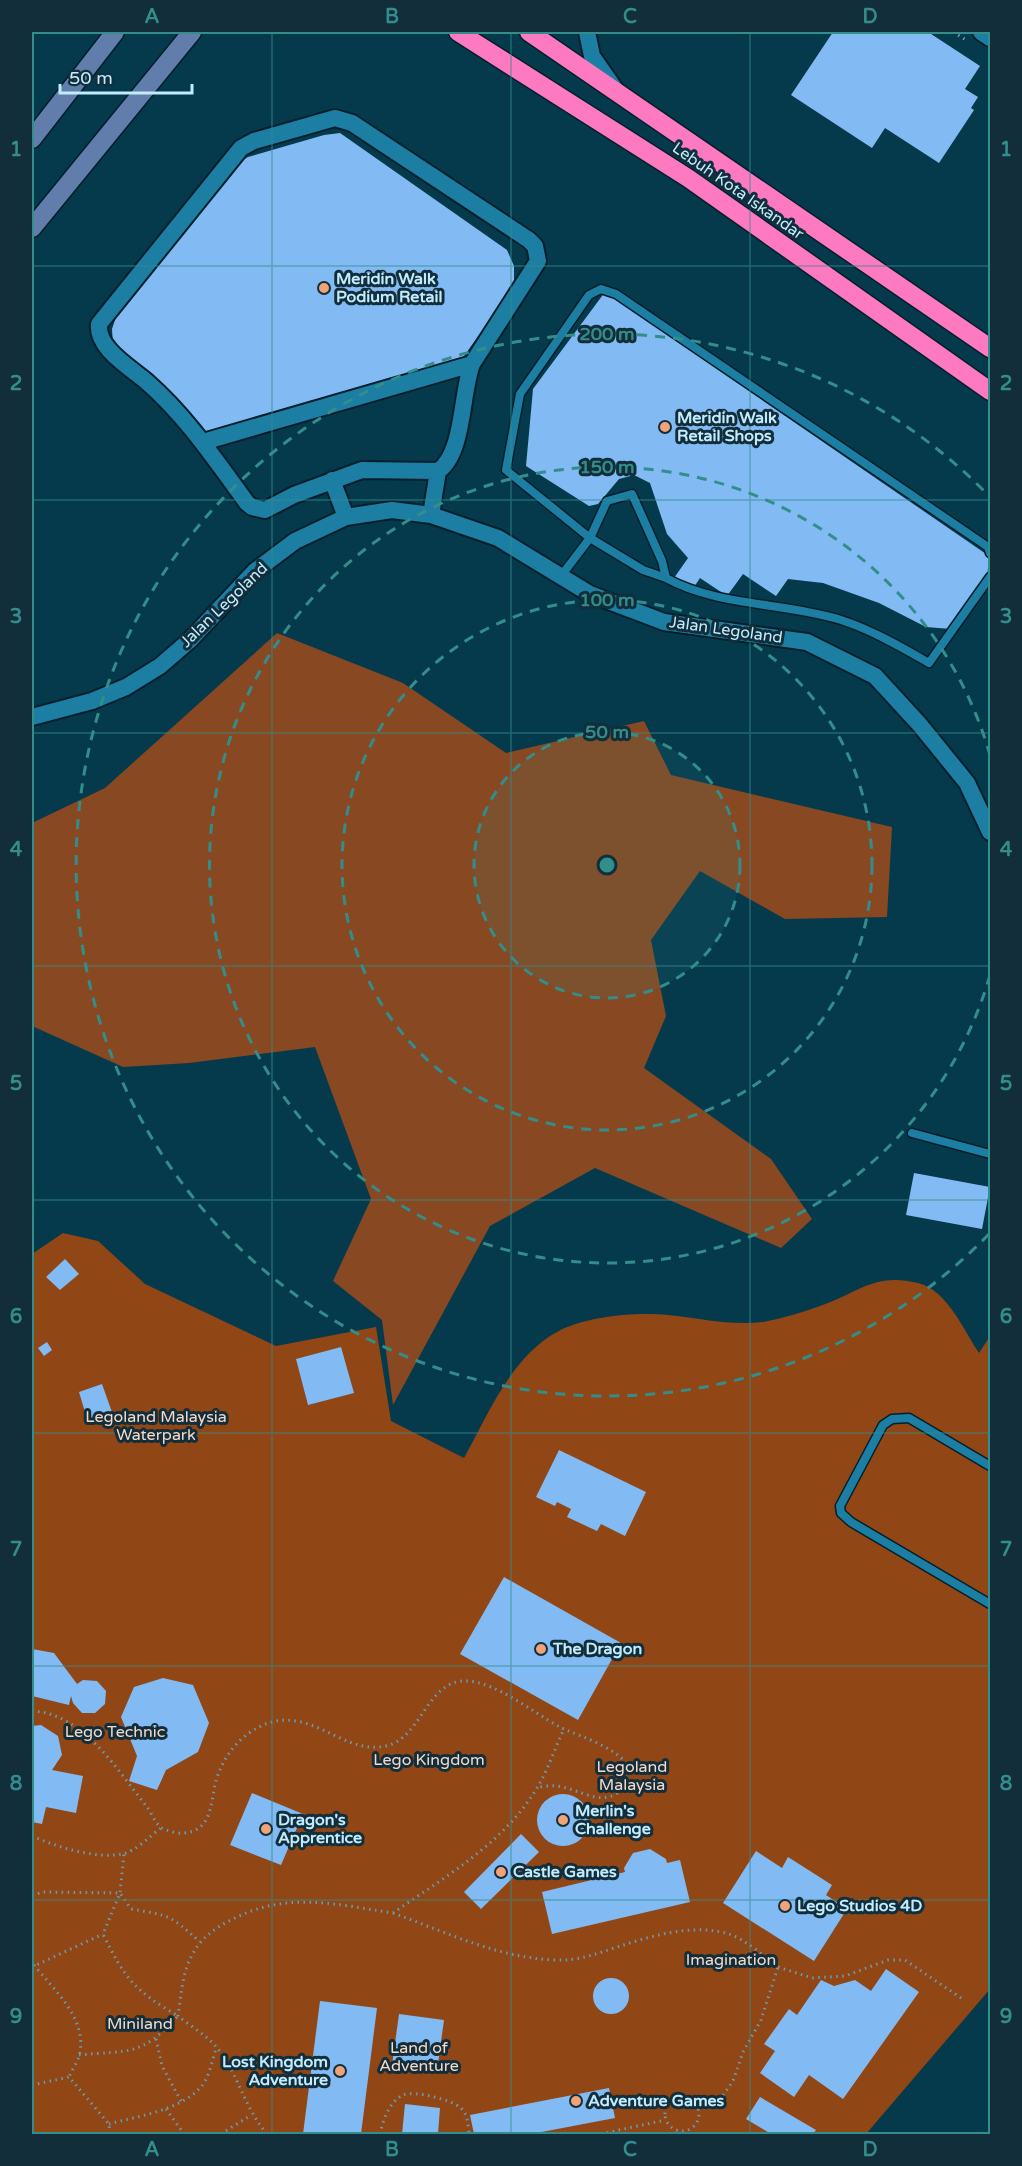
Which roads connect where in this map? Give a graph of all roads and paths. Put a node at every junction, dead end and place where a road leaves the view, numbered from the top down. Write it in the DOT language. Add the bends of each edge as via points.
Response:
graph roads {
  1 [pos="115,32"];
  2 [pos="192,32"];
  3 [pos="458,32"];
  4 [pos="529,32"];
  5 [pos="587,32"];
  6 [pos="981,32"];
  7 [pos="990,38"];
  8 [pos="615,89"];
  9 [pos="32,138"];
  10 [pos="32,228"];
  11 [pos="990,348"];
  12 [pos="472,364"];
  13 [pos="990,391"];
  14 [pos="202,442"];
  15 [pos="438,471"];
  16 [pos="332,480"];
  17 [pos="431,515"];
  18 [pos="346,517"];
  19 [pos="590,538"];
  20 [pos="990,553"];
  21 [pos="561,576"];
  22 [pos="990,577"];
  23 [pos="666,578"];
  24 [pos="32,717"];
  25 [pos="990,832"];
  26 [pos="912,1133"];
  27 [pos="990,1154"];
  28 [pos="990,1466"];
  29 [pos="989,1600"];
  30 [pos="32,1712"];
  31 [pos="564,1729"];
  32 [pos="537,1787"];
  33 [pos="161,1828"];
  34 [pos="32,1836"];
  35 [pos="124,1854"];
  36 [pos="120,1893"];
  37 [pos="32,1894"];
  38 [pos="393,1913"];
  39 [pos="103,1934"];
  40 [pos="200,1942"];
  41 [pos="33,1966"];
  42 [pos="778,1967"];
  43 [pos="964,2000"];
  44 [pos="178,2016"];
  45 [pos="156,2039"];
  46 [pos="217,2048"];
  47 [pos="80,2055"];
  48 [pos="69,2077"];
  49 [pos="32,2085"];
  50 [pos="181,2101"];
  51 [pos="166,2109"];
  52 [pos="700,2110"];
  53 [pos="251,2115"];
  54 [pos="665,2120"];
  55 [pos="109,2124"];
  56 [pos="110,2134"];
  57 [pos="184,2134"];
  58 [pos="220,2134"];
  59 [pos="267,2134"];
  60 [pos="380,2134"];
  61 [pos="469,2134"];
  62 [pos="601,2134"];
  1 -- 9 [label="main road"];
  2 -- 10 [label="main road"];
  3 -- 13 [label="highway, Lebuh Kota Iskandar" via="687,178"];
  4 -- 8 [label="highway, Lebuh Kota Iskandar"];
  5 -- 8 [label="street" via="592,56"];
  6 -- 7 [label="street"];
  8 -- 11 [label="highway, Lebuh Kota Iskandar"];
  12 -- 14 [label="street"];
  12 -- 14 [label="street" via="535,269 535,246 352,123 335,118 316,123 241,148 99,324 98,332 105,345 170,402"];
  12 -- 15 [label="street" via="454,450 451,459"];
  14 -- 16 [label="street" via="247,503 258,510 271,508"];
  15 -- 16 [label="street" via="363,470"];
  15 -- 17 [label="street"];
  16 -- 18 [label="street"];
  17 -- 18 [label="street, Jalan Legoland" via="392,510"];
  17 -- 21 [label="street, Jalan Legoland" via="498,538"];
  18 -- 24 [label="street, Jalan Legoland" via="295,541 255,571 190,640 159,666 126,687 92,701"];
  19 -- 20 [label="lane" via="510,476 506,460 520,394 589,296 601,289 616,294 987,547"];
  19 -- 21 [label="lane"];
  19 -- 23 [label="lane" via="643,570"];
  19 -- 23 [label="lane" via="607,501 632,494"];
  21 -- 25 [label="street, Jalan Legoland" via="590,594 664,622 807,642 875,676 967,783"];
  22 -- 23 [label="lane" via="929,663 841,620 695,593"];
  26 -- 27 [label="lane"];
  28 -- 29 [label="lane" via="909,1418 892,1419 883,1425 840,1506 851,1522"];
  30 -- 33 [label="path" via="80,1730 109,1759"];
  31 -- 32 [label="path"];
  31 -- 32 [label="path" via="616,1752 629,1768 630,1777 618,1793 609,1797 584,1795 557,1786"];
  31 -- 33 [label="path" via="481,1682 464,1681 438,1693 403,1737 388,1746 368,1748 309,1723 264,1725 230,1751 218,1774 201,1828 183,1834"];
  32 -- 38 [label="path" via="511,1824 468,1863"];
  33 -- 35 [label="path"];
  34 -- 35 [label="path" via="46,1843 94,1853"];
  35 -- 36 [label="path"];
  36 -- 37 [label="path"];
  36 -- 39 [label="path"];
  36 -- 40 [label="path" via="131,1909 173,1918"];
  38 -- 40 [label="path" via="297,1900 270,1904 216,1928"];
  38 -- 42 [label="path" via="481,1946 517,1956 554,1960 579,1960 672,1931 709,1931 730,1935"];
  39 -- 41 [label="path"];
  39 -- 44 [label="path" via="123,1974 155,2003"];
  40 -- 44 [label="path" via="189,1960"];
  41 -- 47 [label="path" via="75,2016"];
  42 -- 43 [label="path" via="812,1978 845,1976 888,1960 905,1960"];
  42 -- 52 [label="path" via="761,2020 743,2052 733,2081 720,2100"];
  44 -- 45 [label="path"];
  44 -- 46 [label="path"];
  45 -- 47 [label="path" via="121,2054"];
  45 -- 50 [label="path" via="162,2066"];
  46 -- 50 [label="path" via="202,2087"];
  46 -- 53 [label="path"];
  47 -- 48 [label="path"];
  48 -- 49 [label="path"];
  48 -- 55 [label="path"];
  50 -- 51 [label="path"];
  51 -- 55 [label="path"];
  51 -- 57 [label="path"];
  52 -- 54 [label="path" via="700,2120 686,2132 673,2129"];
  52 -- 54 [label="path" via="688,2097 676,2098 665,2108"];
  53 -- 58 [label="path"];
  53 -- 59 [label="path"];
  54 -- 62 [label="path"];
  55 -- 56 [label="path"];
  60 -- 61 [label="path" via="393,2103 405,2094 419,2094 455,2104 467,2119"];
}
